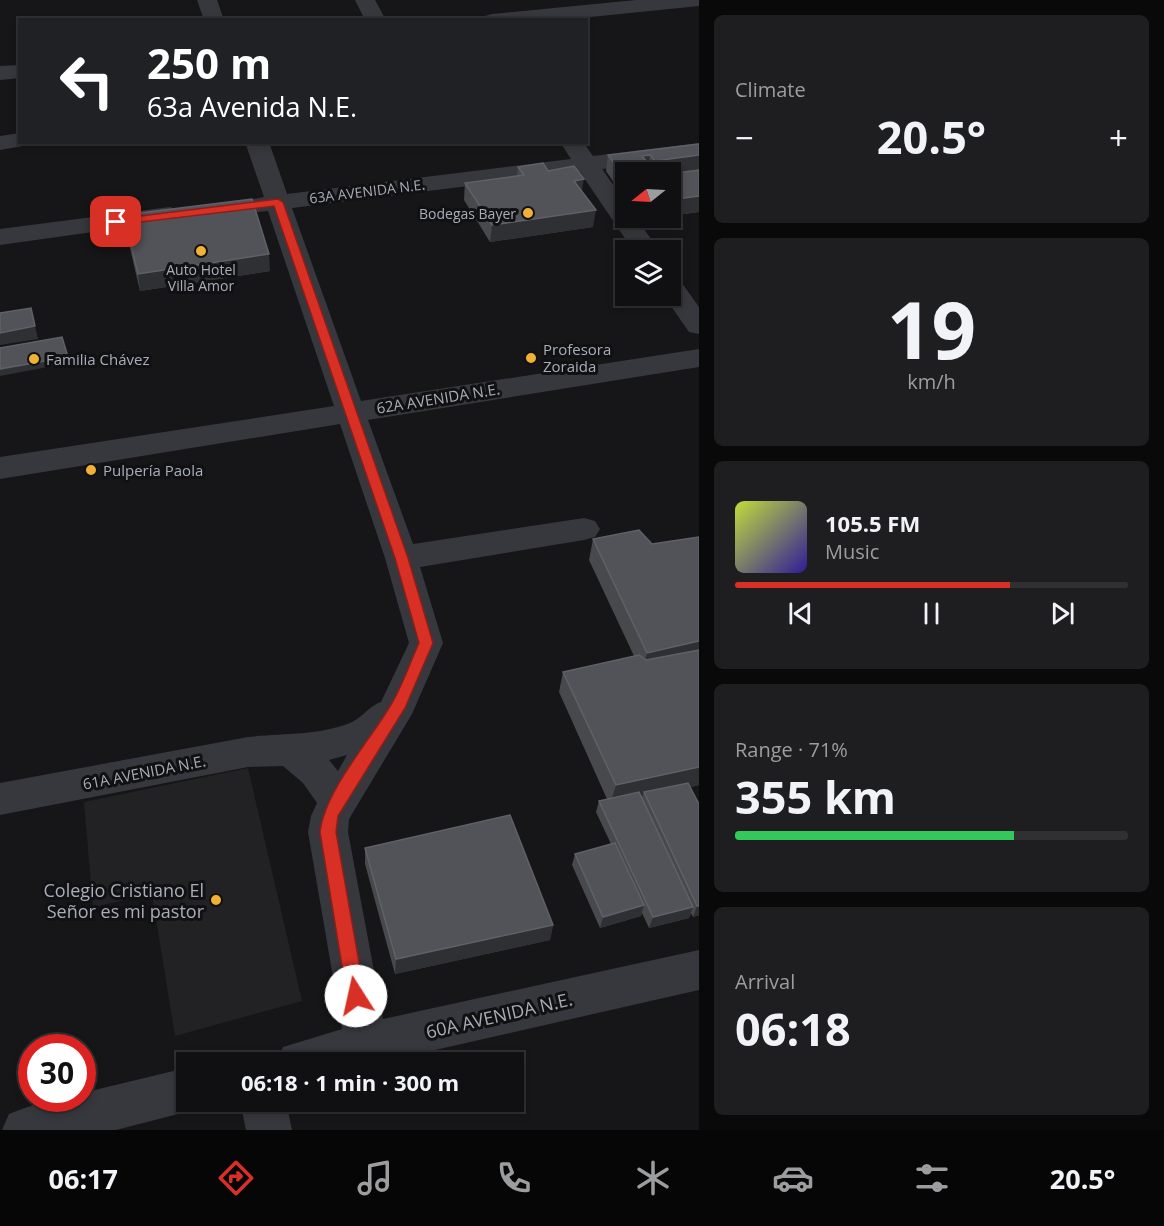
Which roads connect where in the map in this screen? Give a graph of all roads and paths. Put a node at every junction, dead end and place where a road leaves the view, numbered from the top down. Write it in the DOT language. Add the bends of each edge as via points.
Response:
graph roads {
  1 [pos="207,0"];
  2 [pos="365,0"];
  3 [pos="482,0"];
  4 [pos="699,0"];
  5 [pos="213,18"];
  6 [pos="375,18"];
  7 [pos="492,18"];
  8 [pos="504,18"];
  9 [pos="18,71"];
  10 [pos="0,73"];
  11 [pos="18,140"];
  12 [pos="0,143"];
  13 [pos="258,144"];
  14 [pos="572,144"];
  15 [pos="699,150"];
  16 [pos="586,165"];
  17 [pos="278,202"];
  18 [pos="232,208"];
  19 [pos="197,212"];
  20 [pos="0,237"];
  21 [pos="639,240"];
  22 [pos="681,301"];
  23 [pos="699,326"];
  24 [pos="699,358"];
  25 [pos="349,411"];
  26 [pos="0,468"];
  27 [pos="584,529"];
  28 [pos="402,558"];
  29 [pos="399,704"];
  30 [pos="288,751"];
  31 [pos="0,799"];
  32 [pos="337,802"];
  33 [pos="699,970"];
  34 [pos="367,1044"];
  35 [pos="337,1052"];
  36 [pos="176,1092"];
  37 [pos="265,1112"];
  38 [pos="25,1130"];
  39 [pos="269,1130"];
  1 -- 5 [label="street"];
  2 -- 6 [label="street"];
  3 -- 7 [label="street"];
  4 -- 8 [label="street"];
  9 -- 10 [label="street"];
  11 -- 12 [label="street"];
  13 -- 17 [label="street"];
  14 -- 16 [label="street"];
  15 -- 16 [label="street, 63A AVENIDA N.E."];
  16 -- 17 [label="street, 63A AVENIDA N.E."];
  16 -- 21 [label="street"];
  17 -- 18 [label="street, 63A AVENIDA N.E."];
  17 -- 25 [label="street"];
  19 -- 20 [label="street"];
  22 -- 23 [label="street"];
  24 -- 25 [label="street, 62A AVENIDA N.E."];
  25 -- 26 [label="street, 62A AVENIDA N.E."];
  25 -- 28 [label="street"];
  27 -- 28 [label="street"];
  28 -- 29 [label="street" via="426,643"];
  29 -- 30 [label="street, 61A AVENIDA N.E." via="367,732 335,744"];
  29 -- 32 [label="street"];
  30 -- 31 [label="street, 61A AVENIDA N.E." via="248,752"];
  30 -- 32 [label="street" via="325,780"];
  32 -- 34 [label="street" via="328,832"];
  33 -- 34 [label="street, 60A AVENIDA N.E."];
  34 -- 35 [label="street, 60A AVENIDA N.E."];
  36 -- 38 [label="street"];
  37 -- 39 [label="street"];
}
